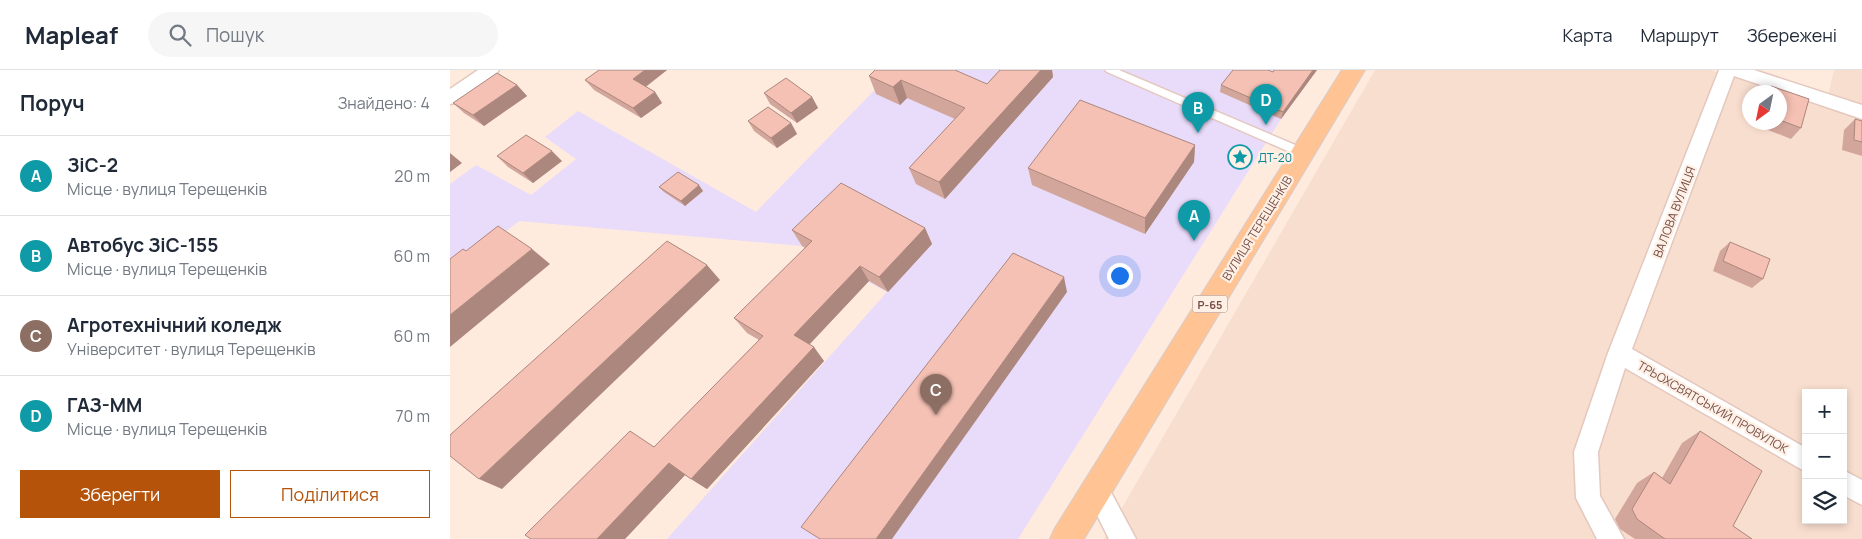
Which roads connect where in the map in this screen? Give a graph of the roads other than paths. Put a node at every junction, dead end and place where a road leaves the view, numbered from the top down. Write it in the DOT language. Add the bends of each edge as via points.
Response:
graph roads {
  1 [pos="490,70"];
  2 [pos="1110,70"];
  3 [pos="1354,70"];
  4 [pos="1728,70"];
  5 [pos="1734,70"];
  6 [pos="450,98"];
  7 [pos="1862,112"];
  8 [pos="1303,152"];
  9 [pos="1619,353"];
  10 [pos="1802,459"];
  11 [pos="1847,484"];
  12 [pos="1096,489"];
  13 [pos="1862,493"];
  14 [pos="1066,539"];
  15 [pos="1123,539"];
  16 [pos="1611,539"];
  1 -- 6 [label="street"];
  2 -- 8 [label="lane"];
  3 -- 8 [label="main road, ВУЛИЦЯ ТЕРЕЩЕНКІВ / Р-65"];
  4 -- 9 [label="street, ВАЛОВА ВУЛИЦЯ"];
  5 -- 7 [label="street"];
  8 -- 12 [label="main road, ВУЛИЦЯ ТЕРЕЩЕНКІВ / Р-65"];
  9 -- 10 [label="street, ТРЬОХСВЯТСЬКИЙ ПРОВУЛОК"];
  9 -- 16 [label="street, ВАЛОВА ВУЛИЦЯ" via="1586,452 1588,498"];
  11 -- 13 [label="street"];
  12 -- 14 [label="main road, ВУЛИЦЯ ТЕРЕЩЕНКІВ / Р-65"];
  12 -- 15 [label="street"];
}
